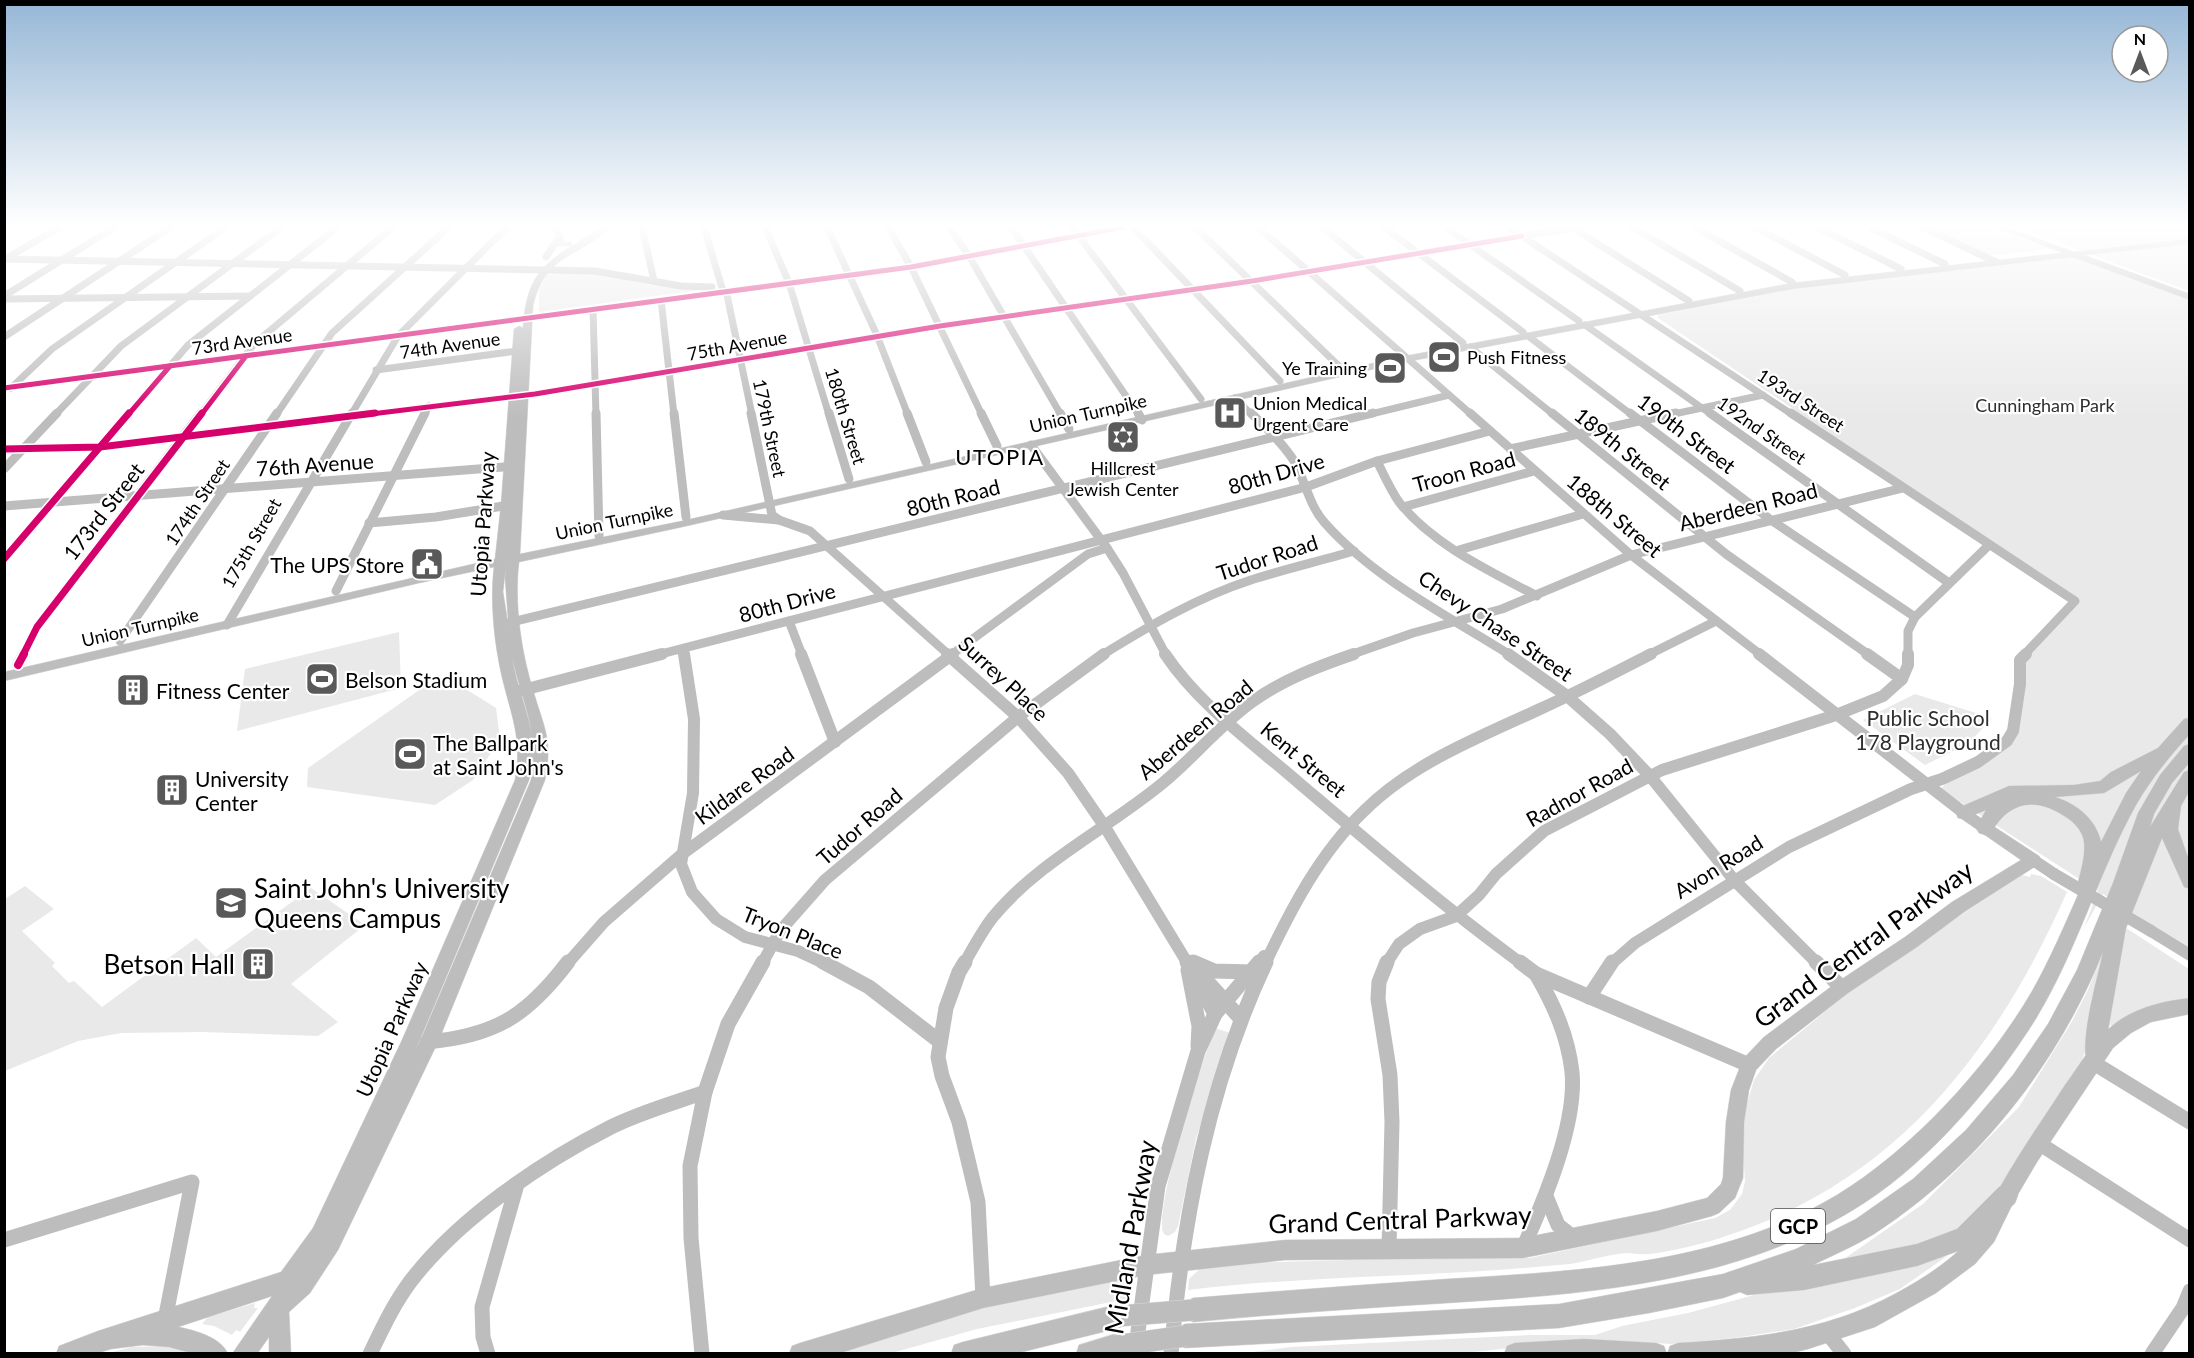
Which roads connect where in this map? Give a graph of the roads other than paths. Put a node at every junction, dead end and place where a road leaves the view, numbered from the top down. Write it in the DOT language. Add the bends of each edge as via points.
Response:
graph roads {
  1 [pos="74,290"];
  2 [pos="135,290"];
  3 [pos="197,290"];
  4 [pos="257,290"];
  5 [pos="318,290"];
  6 [pos="379,290"];
  7 [pos="444,290"];
  8 [pos="527,290"];
  9 [pos="737,290"];
  10 [pos="791,290"];
  11 [pos="857,290"];
  12 [pos="922,290"];
  13 [pos="989,290"];
  14 [pos="1055,290"];
  15 [pos="1120,290"];
  16 [pos="1176,290"];
  17 [pos="1194,290"];
  18 [pos="1261,290"];
  19 [pos="1331,290"];
  20 [pos="1400,290"];
  21 [pos="1467,290"];
  22 [pos="1536,290"];
  23 [pos="1604,290"];
  24 [pos="1672,290"];
  25 [pos="1744,290"];
  26 [pos="1767,290"];
  27 [pos="1740,291"];
  28 [pos="725,292"];
  29 [pos="250,296"];
  30 [pos="125,297"];
  31 [pos="188,297"];
  32 [pos="4,298"];
  33 [pos="62,298"];
  34 [pos="1126,298"];
  35 [pos="661,300"];
  36 [pos="1689,301"];
  37 [pos="1066,306"];
  38 [pos="593,309"];
  39 [pos="1638,313"];
  40 [pos="1003,315"];
  41 [pos="524,318"];
  42 [pos="1582,323"];
  43 [pos="939,325"];
  44 [pos="1525,334"];
  45 [pos="876,335"];
  46 [pos="398,336"];
  47 [pos="4,337"];
  48 [pos="1467,345"];
  49 [pos="322,346"];
  50 [pos="809,346"];
  51 [pos="522,350"];
  52 [pos="246,356"];
  53 [pos="1406,356"];
  54 [pos="740,358"];
  55 [pos="170,366"];
  56 [pos="1341,368"];
  57 [pos="376,370"];
  58 [pos="669,370"];
  59 [pos="92,376"];
  60 [pos="1280,381"];
  61 [pos="595,382"];
  62 [pos="8,388"];
  63 [pos="4,394"];
  64 [pos="519,395"];
  65 [pos="1449,395"];
  66 [pos="1763,395"];
  67 [pos="1235,398"];
  68 [pos="1202,399"];
  69 [pos="429,406"];
  70 [pos="1702,408"];
  71 [pos="349,416"];
  72 [pos="1139,417"];
  73 [pos="1641,421"];
  74 [pos="267,426"];
  75 [pos="1069,429"];
  76 [pos="1490,431"];
  77 [pos="1578,435"];
  78 [pos="183,437"];
  79 [pos="1275,437"];
  80 [pos="1031,445"];
  81 [pos="997,446"];
  82 [pos="100,447"];
  83 [pos="4,449"];
  84 [pos="24,449"];
  85 [pos="1510,449"];
  86 [pos="1377,461"];
  87 [pos="926,462"];
  88 [pos="514,466"];
  89 [pos="4,469"];
  90 [pos="1534,471"];
  91 [pos="393,476"];
  92 [pos="849,479"];
  93 [pos="309,483"];
  94 [pos="1306,487"];
  95 [pos="1903,488"];
  96 [pos="224,489"];
  97 [pos="1063,489"];
  98 [pos="137,496"];
  99 [pos="770,501"];
  100 [pos="52,502"];
  101 [pos="512,504"];
  102 [pos="1837,504"];
  103 [pos="4,506"];
  104 [pos="1403,507"];
  105 [pos="1583,514"];
  106 [pos="723,515"];
  107 [pos="686,517"];
  108 [pos="779,520"];
  109 [pos="1771,520"];
  110 [pos="369,523"];
  111 [pos="599,536"];
  112 [pos="1704,537"];
  113 [pos="1104,544"];
  114 [pos="1989,544"];
  115 [pos="828,546"];
  116 [pos="1073,548"];
  117 [pos="1459,550"];
  118 [pos="1354,551"];
  119 [pos="1630,555"];
  120 [pos="514,556"];
  121 [pos="4,559"];
  122 [pos="501,559"];
  123 [pos="1079,561"];
  124 [pos="1949,583"];
  125 [pos="336,591"];
  126 [pos="1537,596"];
  127 [pos="885,597"];
  128 [pos="2075,602"];
  129 [pos="1915,617"];
  130 [pos="229,621"];
  131 [pos="514,621"];
  132 [pos="789,621"];
  133 [pos="1457,622"];
  134 [pos="1714,622"];
  135 [pos="500,626"];
  136 [pos="1149,626"];
  137 [pos="120,641"];
  138 [pos="683,649"];
  139 [pos="950,657"];
  140 [pos="11,666"];
  141 [pos="4,676"];
  142 [pos="1902,679"];
  143 [pos="519,691"];
  144 [pos="1567,696"];
  145 [pos="1836,716"];
  146 [pos="1018,717"];
  147 [pos="1229,723"];
  148 [pos="2190,723"];
  149 [pos="835,742"];
  150 [pos="2190,750"];
  151 [pos="2164,752"];
  152 [pos="1650,776"];
  153 [pos="2190,776"];
  154 [pos="1926,784"];
  155 [pos="2174,801"];
  156 [pos="1964,813"];
  157 [pos="1349,825"];
  158 [pos="1105,827"];
  159 [pos="1985,828"];
  160 [pos="681,855"];
  161 [pos="2033,860"];
  162 [pos="1734,880"];
  163 [pos="2190,882"];
  164 [pos="2084,906"];
  165 [pos="1456,916"];
  166 [pos="1275,941"];
  167 [pos="772,945"];
  168 [pos="2190,955"];
  169 [pos="1185,958"];
  170 [pos="1252,972"];
  171 [pos="1536,974"];
  172 [pos="1842,988"];
  173 [pos="1589,997"];
  174 [pos="1225,1002"];
  175 [pos="2188,1004"];
  176 [pos="1215,1014"];
  177 [pos="1241,1019"];
  178 [pos="420,1041"];
  179 [pos="939,1041"];
  180 [pos="1198,1051"];
  181 [pos="2093,1060"];
  182 [pos="1749,1065"];
  183 [pos="705,1092"];
  184 [pos="2190,1122"];
  185 [pos="2040,1144"];
  186 [pos="516,1187"];
  187 [pos="2007,1195"];
  188 [pos="1546,1196"];
  189 [pos="1573,1237"];
  190 [pos="4,1240"];
  191 [pos="2190,1240"];
  192 [pos="1389,1248"];
  193 [pos="1523,1248"];
  194 [pos="1181,1259"];
  195 [pos="1146,1264"];
  196 [pos="288,1280"];
  197 [pos="1723,1286"];
  198 [pos="2190,1292"];
  199 [pos="983,1298"];
  200 [pos="278,1307"];
  201 [pos="165,1321"];
  202 [pos="1829,1335"];
  203 [pos="116,1337"];
  204 [pos="1178,1345"];
  205 [pos="1125,1350"];
  206 [pos="67,1353"];
  207 [pos="218,1353"];
  208 [pos="243,1353"];
  209 [pos="280,1353"];
  210 [pos="370,1353"];
  211 [pos="488,1353"];
  212 [pos="702,1353"];
  213 [pos="800,1353"];
  214 [pos="963,1353"];
  215 [pos="1088,1353"];
  216 [pos="1515,1353"];
  217 [pos="1656,1353"];
  218 [pos="1678,1353"];
  219 [pos="1844,1353"];
  220 [pos="2152,1353"];
  1 -- 33 [label="street"];
  2 -- 30 [label="street"];
  3 -- 31 [label="street"];
  4 -- 29 [label="street"];
  5 -- 52 [label="street, 173rd Street" via="254,344"];
  6 -- 49 [label="street, 174th Street"];
  7 -- 46 [label="street, 175th Street"];
  8 -- 41 [label="main road, Utopia Parkway" via="522,297"];
  9 -- 28 [label="street, 73rd Avenue"];
  10 -- 50 [label="street, 180th Street"];
  11 -- 45 [label="street"];
  12 -- 43 [label="street"];
  13 -- 40 [label="street"];
  14 -- 37 [label="street"];
  15 -- 34 [label="street"];
  16 -- 34 [label="street, 75th Avenue"];
  17 -- 60 [label="street"];
  18 -- 56 [label="street"];
  19 -- 53 [label="street, 188th Street"];
  20 -- 48 [label="street, 189th Street"];
  21 -- 44 [label="street, 190th Street"];
  22 -- 42 [label="street, 192nd Street"];
  23 -- 39 [label="street, 193rd Street"];
  24 -- 36 [label="street"];
  25 -- 27 [label="main road, Union Turnpike"];
  26 -- 39 [label="main road, Union Turnpike"];
  27 -- 36 [label="main road, Union Turnpike"];
  28 -- 35 [label="street, 73rd Avenue"];
  28 -- 54 [label="street, 179th Street"];
  29 -- 31 [label="street"];
  29 -- 55 [label="street" via="188,345"];
  30 -- 31 [label="street"];
  30 -- 33 [label="street"];
  30 -- 62 [label="street" via="52,349"];
  31 -- 59 [label="street" via="121,346"];
  32 -- 33 [label="street"];
  33 -- 47 [label="street"];
  34 -- 37 [label="street, 75th Avenue"];
  34 -- 68 [label="street"];
  35 -- 38 [label="street, 73rd Avenue"];
  35 -- 58 [label="street"];
  36 -- 39 [label="main road, Union Turnpike"];
  37 -- 40 [label="street, 75th Avenue"];
  37 -- 72 [label="street"];
  38 -- 41 [label="street, 73rd Avenue"];
  38 -- 61 [label="street"];
  39 -- 42 [label="main road, Union Turnpike"];
  39 -- 66 [label="street, 193rd Street"];
  40 -- 43 [label="street, 75th Avenue"];
  40 -- 75 [label="street"];
  41 -- 46 [label="street, 73rd Avenue"];
  41 -- 51 [label="main road, Utopia Parkway"];
  42 -- 44 [label="main road, Union Turnpike"];
  42 -- 70 [label="street, 192nd Street"];
  43 -- 45 [label="street, 75th Avenue"];
  43 -- 81 [label="street"];
  44 -- 48 [label="main road, Union Turnpike"];
  44 -- 73 [label="street, 190th Street"];
  45 -- 50 [label="street, 75th Avenue"];
  45 -- 87 [label="street"];
  46 -- 49 [label="street, 73rd Avenue"];
  46 -- 57 [label="street, 175th Street"];
  48 -- 53 [label="main road, Union Turnpike"];
  48 -- 77 [label="street, 189th Street"];
  49 -- 52 [label="street, 73rd Avenue"];
  49 -- 74 [label="street, 174th Street"];
  50 -- 54 [label="street, 75th Avenue"];
  50 -- 92 [label="street, 180th Street"];
  51 -- 57 [label="street, 74th Avenue"];
  51 -- 64 [label="main road, Utopia Parkway"];
  52 -- 55 [label="street, 73rd Avenue"];
  52 -- 78 [label="street, 173rd Street"];
  53 -- 56 [label="main road, Union Turnpike"];
  53 -- 65 [label="street, 188th Street"];
  53 -- 67 [label="main road, Union Turnpike"];
  54 -- 58 [label="street, 75th Avenue"];
  54 -- 99 [label="street, 179th Street"];
  55 -- 59 [label="street, 73rd Avenue"];
  55 -- 82 [label="street"];
  56 -- 60 [label="main road, Union Turnpike"];
  57 -- 71 [label="street, 175th Street"];
  58 -- 61 [label="street, 75th Avenue"];
  58 -- 107 [label="street"];
  59 -- 62 [label="street, 73rd Avenue"];
  59 -- 84 [label="street"];
  60 -- 68 [label="main road, Union Turnpike"];
  61 -- 64 [label="street, 75th Avenue"];
  61 -- 111 [label="street"];
  62 -- 63 [label="street"];
  64 -- 69 [label="street, 75th Avenue"];
  64 -- 88 [label="main road, Utopia Parkway"];
  65 -- 76 [label="street, 188th Street"];
  65 -- 79 [label="street, 80th Road"];
  66 -- 70 [label="street"];
  66 -- 95 [label="street, 193rd Street"];
  67 -- 72 [label="main road, Union Turnpike"];
  67 -- 79 [label="street, Chevy Chase Street"];
  68 -- 72 [label="main road, Union Turnpike"];
  69 -- 71 [label="street, 75th Avenue"];
  69 -- 91 [label="street"];
  70 -- 73 [label="street"];
  70 -- 102 [label="street, 192nd Street"];
  71 -- 74 [label="street, 75th Avenue"];
  71 -- 93 [label="street, 175th Street"];
  72 -- 75 [label="main road, Union Turnpike"];
  72 -- 80 [label="main road, Union Turnpike"];
  73 -- 77 [label="street"];
  73 -- 109 [label="street, 190th Street"];
  74 -- 78 [label="street, 75th Avenue"];
  74 -- 96 [label="street, 174th Street"];
  75 -- 81 [label="main road, Union Turnpike"];
  76 -- 85 [label="street, 188th Street"];
  76 -- 86 [label="street, 80th Drive"];
  77 -- 85 [label="street"];
  77 -- 112 [label="street, 189th Street"];
  78 -- 82 [label="street, 75th Avenue"];
  78 -- 98 [label="street, 173rd Street"];
  79 -- 94 [label="street, Chevy Chase Street" via="1294,461"];
  79 -- 97 [label="street, 80th Road"];
  80 -- 97 [label="street, Kent Street"];
  80 -- 99 [label="main road, Union Turnpike"];
  81 -- 87 [label="main road, Union Turnpike"];
  82 -- 84 [label="street, 75th Avenue"];
  82 -- 100 [label="street"];
  83 -- 84 [label="street, 75th Avenue"];
  84 -- 89 [label="street"];
  85 -- 90 [label="street, 188th Street"];
  86 -- 94 [label="street, 80th Drive"];
  86 -- 104 [label="street"];
  87 -- 92 [label="main road, Union Turnpike"];
  88 -- 91 [label="street, 76th Avenue"];
  88 -- 101 [label="main road, Utopia Parkway"];
  90 -- 104 [label="street, Troon Road"];
  90 -- 105 [label="street, 188th Street"];
  91 -- 93 [label="street, 76th Avenue"];
  91 -- 110 [label="street"];
  92 -- 99 [label="main road, Union Turnpike"];
  93 -- 96 [label="street, 76th Avenue"];
  93 -- 130 [label="street, 175th Street"];
  94 -- 113 [label="street, 80th Drive"];
  94 -- 118 [label="street, Chevy Chase Street" via="1323,521"];
  95 -- 102 [label="street, Aberdeen Road"];
  95 -- 114 [label="street, 193rd Street"];
  96 -- 98 [label="street, 76th Avenue"];
  96 -- 137 [label="street, 174th Street"];
  97 -- 113 [label="street, Kent Street"];
  97 -- 115 [label="street, 80th Road"];
  98 -- 100 [label="street, 76th Avenue"];
  98 -- 140 [label="street, 173rd Street" via="36,627"];
  99 -- 106 [label="main road, Union Turnpike"];
  99 -- 107 [label="main road, Union Turnpike"];
  99 -- 108 [label="street, 179th Street" via="772,515"];
  100 -- 103 [label="street, 76th Avenue"];
  100 -- 121 [label="street"];
  101 -- 110 [label="street"];
  101 -- 120 [label="main road, Utopia Parkway"];
  101 -- 122 [label="main road, Utopia Parkway"];
  102 -- 109 [label="street, Aberdeen Road"];
  102 -- 124 [label="street, 192nd Street"];
  104 -- 117 [label="street"];
  105 -- 117 [label="street"];
  105 -- 119 [label="street, 188th Street"];
  106 -- 108 [label="street, Surrey Place"];
  106 -- 120 [label="main road, Union Turnpike"];
  107 -- 111 [label="main road, Union Turnpike"];
  108 -- 115 [label="street, Surrey Place" via="810,531"];
  109 -- 112 [label="street, Aberdeen Road"];
  109 -- 129 [label="street, 190th Street"];
  110 -- 125 [label="street"];
  111 -- 120 [label="main road, Union Turnpike"];
  112 -- 119 [label="street, Aberdeen Road"];
  112 -- 142 [label="street, 189th Street"];
  113 -- 116 [label="street, 80th Drive"];
  113 -- 123 [label="street, Kildare Road"];
  113 -- 136 [label="street, Kent Street"];
  114 -- 124 [label="street"];
  114 -- 128 [label="street, 193rd Street"];
  115 -- 127 [label="street, Surrey Place"];
  115 -- 131 [label="street, 80th Road"];
  116 -- 123 [label="street"];
  116 -- 127 [label="street, 80th Drive"];
  117 -- 126 [label="street"];
  118 -- 133 [label="street, Chevy Chase Street"];
  118 -- 136 [label="street, Tudor Road" via="1250,580"];
  119 -- 126 [label="street, Aberdeen Road"];
  119 -- 134 [label="street, 188th Street"];
  120 -- 122 [label="main road, Union Turnpike"];
  120 -- 131 [label="main road, Utopia Parkway"];
  122 -- 125 [label="main road, Union Turnpike"];
  122 -- 130 [label="main road, Union Turnpike"];
  122 -- 135 [label="main road, Utopia Parkway" via="497,592"];
  123 -- 139 [label="street, Kildare Road"];
  124 -- 129 [label="street"];
  125 -- 130 [label="main road, Union Turnpike"];
  126 -- 133 [label="street, Aberdeen Road"];
  127 -- 132 [label="street, 80th Drive"];
  127 -- 139 [label="street, Surrey Place"];
  128 -- 154 [label="street, Avon Road" via="2020,660 2013,731 2007,741 1978,762"];
  129 -- 142 [label="street" via="1908,631 1908,664"];
  130 -- 137 [label="main road, Union Turnpike"];
  130 -- 141 [label="main road, Union Turnpike"];
  131 -- 135 [label="street, 80th Road"];
  131 -- 143 [label="main road, Utopia Parkway"];
  132 -- 138 [label="street, 80th Drive"];
  132 -- 149 [label="street"];
  133 -- 144 [label="street, Chevy Chase Street"];
  133 -- 147 [label="street, Aberdeen Road" via="1323,665 1280,685"];
  134 -- 144 [label="street, Midland Parkway"];
  134 -- 145 [label="street, 188th Street"];
  135 -- 143 [label="main road, Utopia Parkway"];
  136 -- 146 [label="street, Tudor Road" via="1085,666"];
  136 -- 147 [label="street, Kent Street" via="1182,677"];
  137 -- 140 [label="main road, Union Turnpike"];
  138 -- 143 [label="street, 80th Drive"];
  138 -- 160 [label="street, Tryon Place" via="694,719 693,793"];
  139 -- 146 [label="street, Surrey Place"];
  139 -- 149 [label="street, Kildare Road"];
  142 -- 145 [label="street, Radnor Road" via="1883,696"];
  143 -- 178 [label="main road, Utopia Parkway" via="526,742 522,780"];
  144 -- 152 [label="street, Chevy Chase Street"];
  144 -- 157 [label="street, Midland Parkway" via="1437,758 1400,781"];
  145 -- 152 [label="street, Radnor Road"];
  145 -- 154 [label="street, 188th Street"];
  146 -- 158 [label="street, Surrey Place" via="1068,773"];
  146 -- 167 [label="street, Tudor Road" via="825,880"];
  147 -- 157 [label="street, Kent Street"];
  147 -- 158 [label="street, Aberdeen Road" via="1164,782"];
  148 -- 151 [label="highway, GCP"];
  149 -- 160 [label="street, Kildare Road"];
  150 -- 197 [label="highway, GCP" via="2166,779 2146,813 2085,972 2055,1029 2020,1083 1973,1137 1922,1186 1864,1227 1800,1258"];
  151 -- 156 [label="highway" via="2104,787 2009,792"];
  151 -- 164 [label="highway, GCP" via="2125,810"];
  152 -- 162 [label="street, Chevy Chase Street"];
  152 -- 165 [label="street, Radnor Road" via="1544,831"];
  153 -- 155 [label="highway"];
  154 -- 156 [label="street, 188th Street"];
  154 -- 162 [label="street, Avon Road" via="1789,847"];
  155 -- 163 [label="highway" via="2168,833"];
  155 -- 181 [label="highway" via="2159,825 2117,928"];
  156 -- 159 [label="main road"];
  157 -- 165 [label="street, Kent Street"];
  157 -- 166 [label="street, Midland Parkway"];
  158 -- 169 [label="street, Surrey Place"];
  158 -- 179 [label="street, Aberdeen Road" via="1042,870 992,918 959,972"];
  159 -- 161 [label="main road"];
  159 -- 164 [label="highway" via="1993,813 2023,798 2046,801 2072,814 2087,828 2093,845"];
  160 -- 167 [label="street, Tryon Place" via="681,868 692,892 716,919 745,937"];
  160 -- 178 [label="street, Kildare Road" via="604,922 527,1008 501,1025 459,1039"];
  161 -- 168 [label="street, bridge"];
  161 -- 172 [label="main road, Grand Central Parkway"];
  162 -- 172 [label="street, Chevy Chase Street"];
  162 -- 173 [label="street, Avon Road" via="1635,943 1609,965"];
  164 -- 214 [label="highway, GCP, bridge" via="2032,1010 1995,1064 1951,1116 1897,1164 1844,1203 1780,1234 1710,1257 1630,1275 1545,1285 1119,1316"];
  165 -- 171 [label="street, Kent Street"];
  165 -- 192 [label="street, Radnor Road" via="1420,929 1399,944 1379,982 1392,1122"];
  166 -- 170 [label="street, Midland Parkway"];
  166 -- 177 [label="street, Midland Parkway"];
  167 -- 179 [label="street, Tryon Place" via="819,960 869,987"];
  167 -- 183 [label="street, Tudor Road" via="728,1024"];
  169 -- 170 [label="street" via="1214,971"];
  169 -- 174 [label="street, Surrey Place"];
  169 -- 176 [label="street, Surrey Place"];
  169 -- 180 [label="street" via="1199,1026"];
  170 -- 174 [label="street, Midland Parkway"];
  171 -- 173 [label="street"];
  171 -- 188 [label="street" via="1554,1005 1572,1073 1572,1097"];
  172 -- 182 [label="main road, Grand Central Parkway" via="1770,1043"];
  173 -- 182 [label="street"];
  174 -- 176 [label="street, Midland Parkway"];
  174 -- 177 [label="street, Surrey Place"];
  175 -- 181 [label="main road" via="2126,1025"];
  176 -- 177 [label="street"];
  176 -- 180 [label="street, Midland Parkway"];
  177 -- 194 [label="street, Midland Parkway" via="1192,1196"];
  178 -- 196 [label="main road, Utopia Parkway" via="320,1235"];
  178 -- 200 [label="main road, Utopia Parkway" via="332,1244 303,1286"];
  179 -- 199 [label="street, Aberdeen Road" via="942,1076 959,1122 978,1202"];
  180 -- 195 [label="street, Midland Parkway" via="1158,1186"];
  181 -- 184 [label="street"];
  181 -- 185 [label="main road"];
  182 -- 189 [label="main road, Grand Central Parkway" via="1735,1122 1733,1178 1722,1198 1699,1211"];
  183 -- 186 [label="street" via="613,1126 549,1162"];
  183 -- 212 [label="street, Tudor Road" via="690,1166 693,1267"];
  185 -- 187 [label="main road"];
  185 -- 191 [label="street"];
  186 -- 210 [label="street" via="461,1228 433,1258 392,1308"];
  186 -- 211 [label="street" via="482,1308"];
  187 -- 197 [label="highway" via="1964,1238 1917,1255 1804,1278"];
  187 -- 202 [label="main road" via="1986,1236 1954,1270 1873,1318"];
  188 -- 189 [label="street" via="1558,1225"];
  188 -- 193 [label="street"];
  189 -- 193 [label="main road, Grand Central Parkway"];
  190 -- 201 [label="street" via="192,1182"];
  192 -- 193 [label="main road, Grand Central Parkway"];
  192 -- 194 [label="main road, Grand Central Parkway" via="1286,1250"];
  194 -- 195 [label="main road, Grand Central Parkway"];
  194 -- 204 [label="street, Midland Parkway"];
  195 -- 199 [label="main road, Grand Central Parkway"];
  195 -- 205 [label="street, Midland Parkway"];
  196 -- 200 [label="main road, Utopia Parkway"];
  196 -- 201 [label="main road"];
  197 -- 204 [label="highway, GCP" via="1559,1316"];
  198 -- 220 [label="street"];
  199 -- 213 [label="main road, Grand Central Parkway"];
  200 -- 208 [label="main road"];
  200 -- 209 [label="main road"];
  201 -- 203 [label="main road"];
  202 -- 218 [label="main road" via="1750,1350"];
  202 -- 219 [label="street"];
  203 -- 206 [label="main road"];
  203 -- 207 [label="main road" via="166,1336 204,1344"];
  204 -- 205 [label="highway, GCP, bridge"];
  205 -- 215 [label="highway, GCP"];
  216 -- 217 [label="main road"];
}
